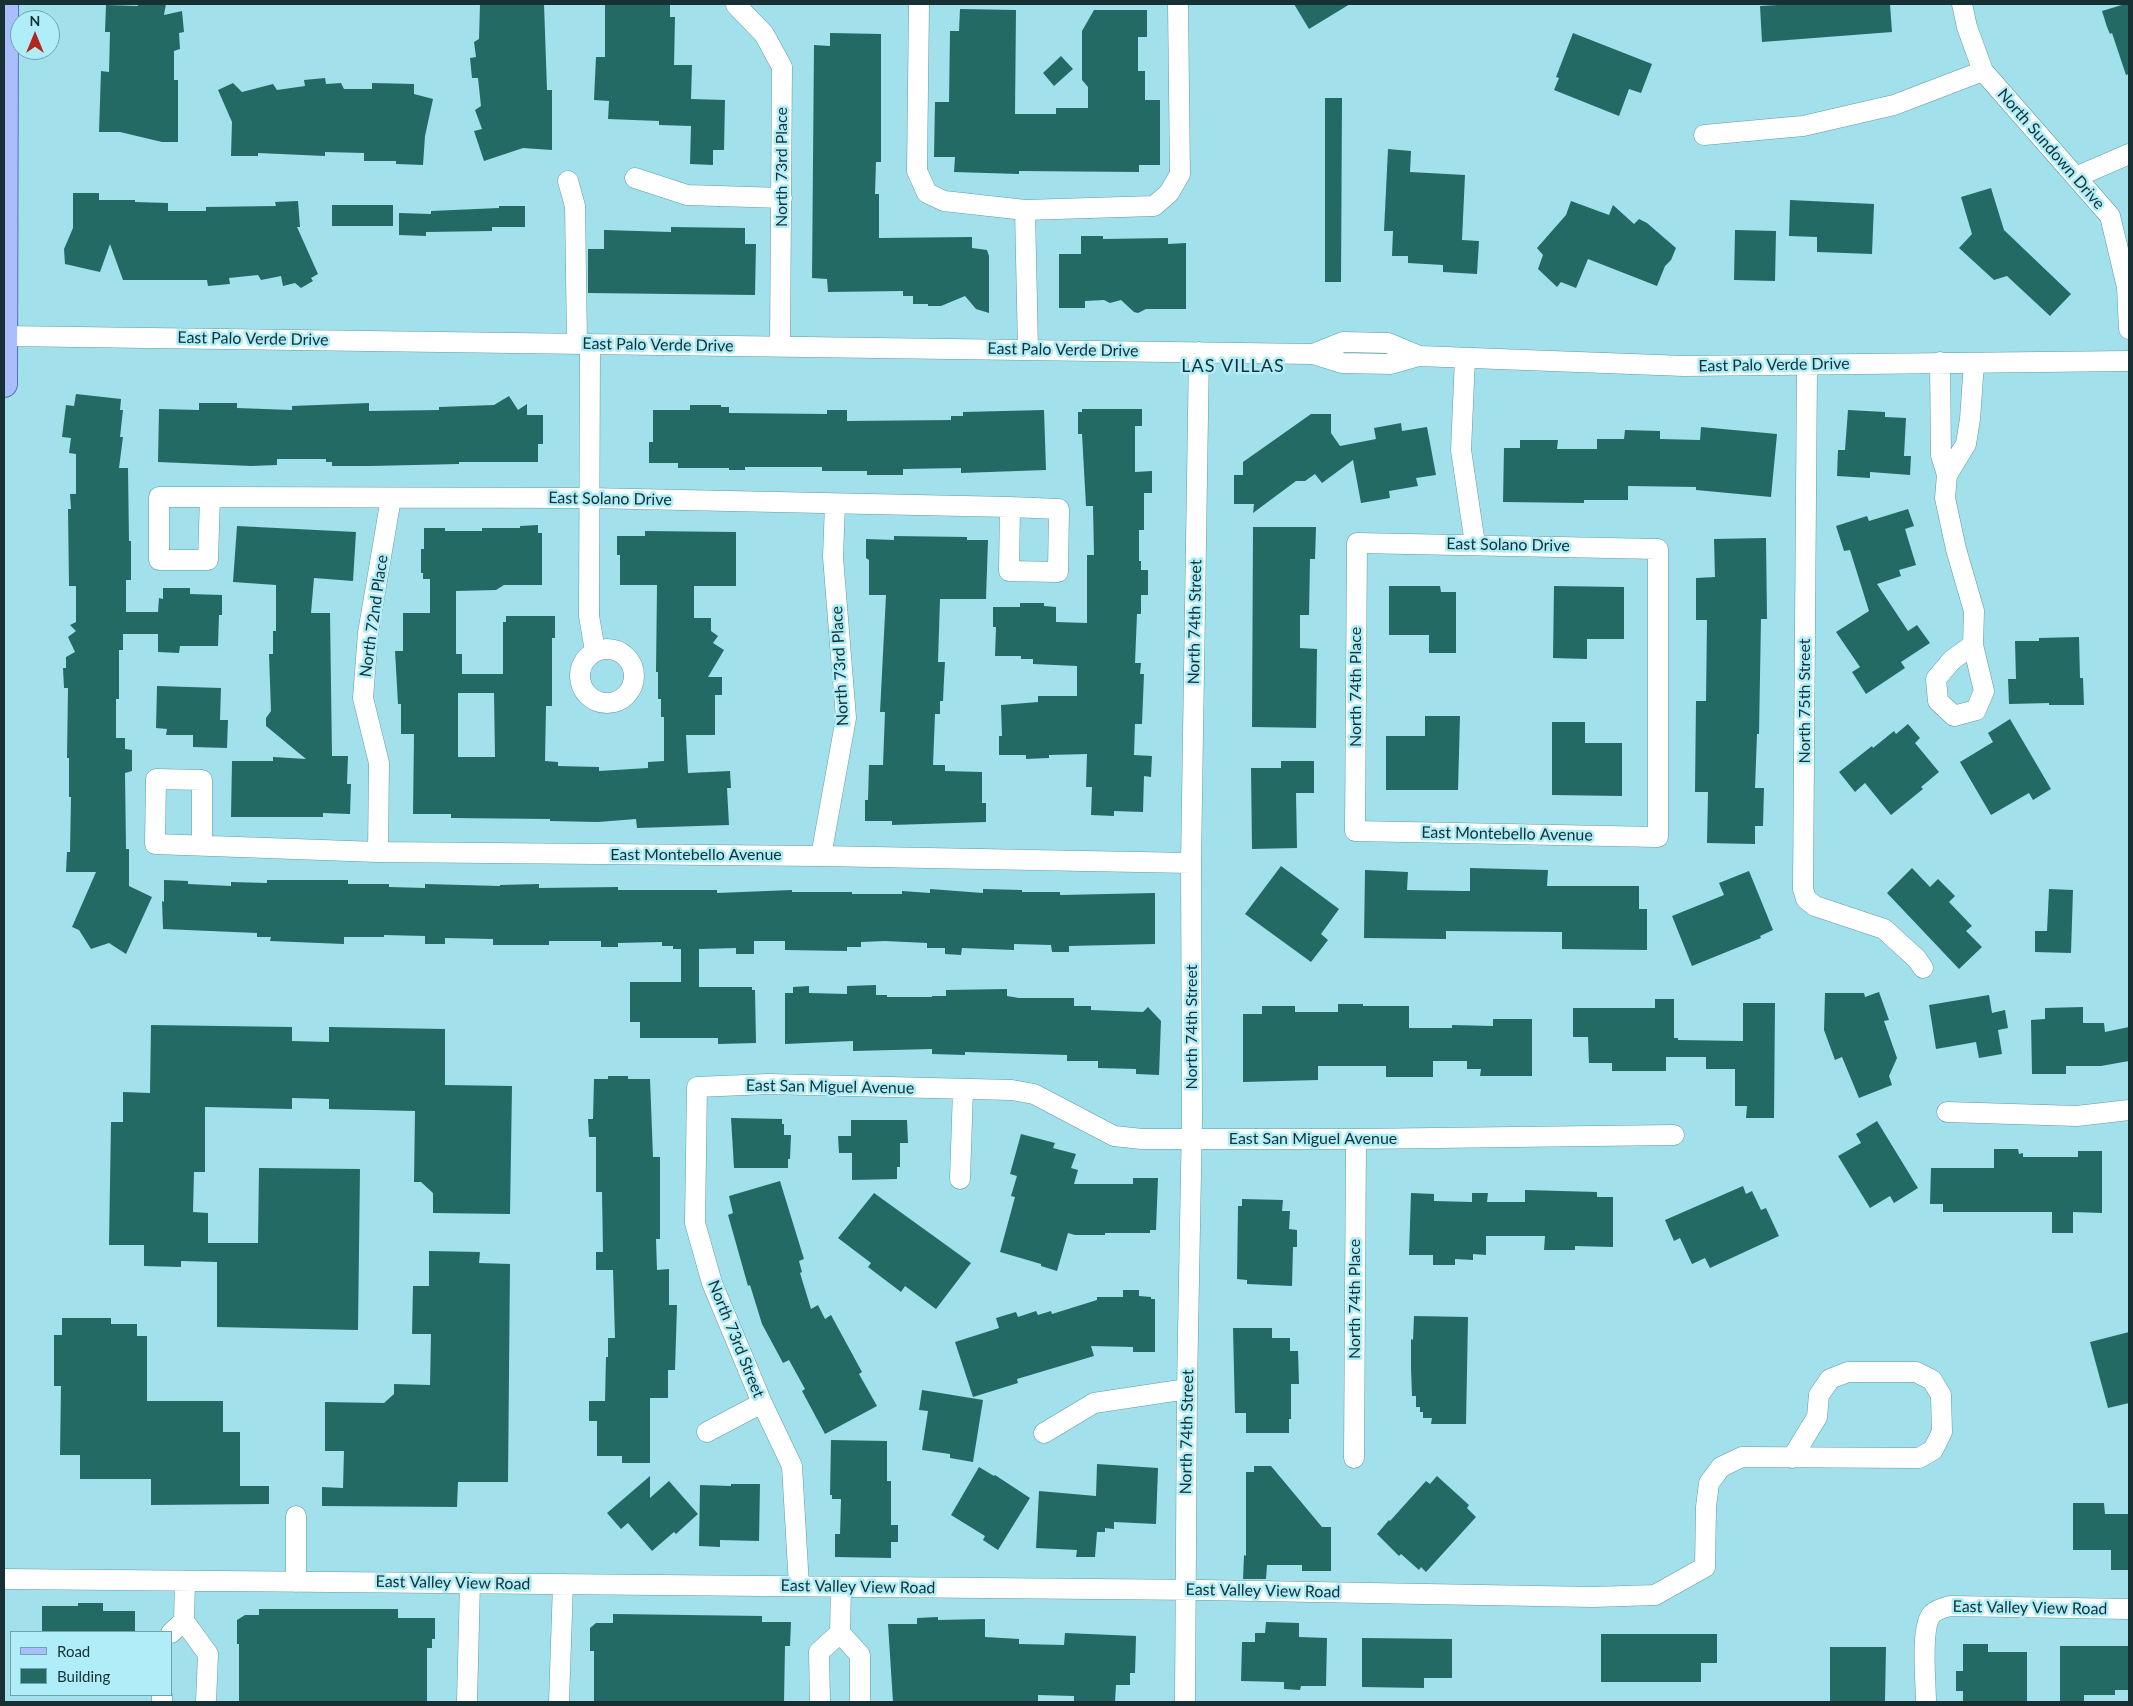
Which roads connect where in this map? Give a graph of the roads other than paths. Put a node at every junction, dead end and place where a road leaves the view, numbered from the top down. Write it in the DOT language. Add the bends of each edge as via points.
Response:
graph roads {
  1 [pos="6,4"];
  2 [pos="919,4"];
  3 [pos="1178,4"];
  4 [pos="1962,4"];
  5 [pos="736,5"];
  6 [pos="1983,71"];
  7 [pos="1704,135"];
  8 [pos="2129,154"];
  9 [pos="2076,177"];
  10 [pos="635,178"];
  11 [pos="568,181"];
  12 [pos="782,198"];
  13 [pos="1025,210"];
  14 [pos="2129,329"];
  15 [pos="4,336"];
  16 [pos="583,344"];
  17 [pos="780,346"];
  18 [pos="1028,350"];
  19 [pos="1199,352"];
  20 [pos="1464,358"];
  21 [pos="2129,361"];
  22 [pos="1940,362"];
  23 [pos="1974,362"];
  24 [pos="1807,364"];
  25 [pos="4,384"];
  26 [pos="1947,475"];
  27 [pos="210,497"];
  28 [pos="392,498"];
  29 [pos="589,498"];
  30 [pos="835,504"];
  31 [pos="1010,506"];
  32 [pos="1357,543"];
  33 [pos="1474,544"];
  34 [pos="1973,645"];
  35 [pos="595,651"];
  36 [pos="1355,831"];
  37 [pos="1658,837"];
  38 [pos="202,845"];
  39 [pos="378,852"];
  40 [pos="821,856"];
  41 [pos="1191,863"];
  42 [pos="1923,968"];
  43 [pos="697,1087"];
  44 [pos="963,1090"];
  45 [pos="2129,1110"];
  46 [pos="1947,1112"];
  47 [pos="1674,1135"];
  48 [pos="1191,1140"];
  49 [pos="1356,1140"];
  50 [pos="960,1179"];
  51 [pos="1187,1389"];
  52 [pos="762,1403"];
  53 [pos="706,1432"];
  54 [pos="1044,1433"];
  55 [pos="1354,1458"];
  56 [pos="1792,1458"];
  57 [pos="296,1516"];
  58 [pos="4,1579"];
  59 [pos="185,1581"];
  60 [pos="296,1582"];
  61 [pos="470,1583"];
  62 [pos="563,1584"];
  63 [pos="799,1586"];
  64 [pos="841,1587"];
  65 [pos="1185,1590"];
  66 [pos="2129,1609"];
  67 [pos="178,1627"];
  68 [pos="840,1634"];
  69 [pos="206,1702"];
  70 [pos="467,1702"];
  71 [pos="559,1702"];
  72 [pos="820,1702"];
  73 [pos="860,1702"];
  74 [pos="1185,1702"];
  75 [pos="1926,1702"];
  1 -- 15 [label="main road"];
  2 -- 13 [label="street" via="917,171 927,193 944,202"];
  3 -- 13 [label="street" via="1180,174 1169,193 1154,206"];
  4 -- 6 [label="street, North Sundown Drive"];
  5 -- 12 [label="street, North 73rd Place" via="764,34 782,67"];
  6 -- 7 [label="street" via="1894,106 1803,126"];
  6 -- 9 [label="street, North Sundown Drive"];
  8 -- 9 [label="street"];
  9 -- 14 [label="street, North Sundown Drive" via="2110,216 2127,287"];
  10 -- 12 [label="street" via="687,195"];
  11 -- 16 [label="street" via="574,206"];
  12 -- 17 [label="street, North 73rd Place"];
  13 -- 18 [label="street"];
  15 -- 16 [label="street, East Palo Verde Drive"];
  15 -- 25 [label="main road"];
  16 -- 17 [label="street, East Palo Verde Drive"];
  16 -- 29 [label="street"];
  17 -- 18 [label="street, East Palo Verde Drive"];
  18 -- 19 [label="street, East Palo Verde Drive"];
  19 -- 20 [label="street, East Palo Verde Drive" via="1313,354 1342,363 1391,364 1420,356"];
  19 -- 41 [label="street, North 74th Street"];
  20 -- 24 [label="street, East Palo Verde Drive" via="1684,366"];
  20 -- 33 [label="street" via="1461,450"];
  21 -- 23 [label="street, East Palo Verde Drive"];
  22 -- 23 [label="street, East Palo Verde Drive"];
  22 -- 24 [label="street, East Palo Verde Drive"];
  22 -- 26 [label="street" via="1941,456"];
  23 -- 26 [label="street" via="1966,444"];
  24 -- 42 [label="street, North 75th Street" via="1803,889 1806,899 1815,906 1884,929"];
  26 -- 34 [label="street" via="1945,498 1974,611"];
  27 -- 28 [label="street, East Solano Drive"];
  28 -- 29 [label="street, East Solano Drive"];
  28 -- 39 [label="street, North 72nd Place" via="368,633 363,698 379,763"];
  29 -- 30 [label="street, East Solano Drive"];
  29 -- 35 [label="street" via="589,616"];
  30 -- 31 [label="street, East Solano Drive"];
  30 -- 40 [label="street, North 73rd Place" via="834,557 846,718"];
  32 -- 33 [label="street, East Solano Drive"];
  32 -- 36 [label="street, North 74th Place"];
  33 -- 37 [label="street, East Solano Drive" via="1658,549"];
  36 -- 37 [label="street, East Montebello Avenue"];
  38 -- 39 [label="street, East Montebello Avenue"];
  39 -- 40 [label="street, East Montebello Avenue"];
  40 -- 41 [label="street, East Montebello Avenue"];
  41 -- 48 [label="street, North 74th Street"];
  43 -- 44 [label="street, East San Miguel Avenue" via="768,1084"];
  43 -- 52 [label="street, North 73rd Street" via="695,1223 712,1283"];
  44 -- 48 [label="street, East San Miguel Avenue" via="1012,1090 1034,1094 1114,1136 1142,1140"];
  44 -- 50 [label="street"];
  45 -- 46 [label="street" via="2077,1116"];
  47 -- 49 [label="street, East San Miguel Avenue"];
  48 -- 49 [label="street, East San Miguel Avenue"];
  48 -- 51 [label="street, North 74th Street"];
  49 -- 55 [label="street, North 74th Place"];
  51 -- 54 [label="street" via="1094,1403"];
  51 -- 65 [label="street, North 74th Street"];
  52 -- 53 [label="street"];
  52 -- 63 [label="street, North 73rd Street" via="792,1466"];
  56 -- 56 [label="street" via="1918,1458 1933,1450 1942,1432 1941,1395 1932,1380 1916,1372 1848,1372 1830,1379 1819,1395 1817,1417"];
  56 -- 65 [label="street, East Valley View Road" via="1742,1458 1722,1467 1709,1483 1705,1567 1655,1595 1593,1597"];
  57 -- 60 [label="street"];
  58 -- 59 [label="street, East Valley View Road"];
  59 -- 60 [label="street, East Valley View Road"];
  59 -- 67 [label="street"];
  60 -- 61 [label="street, East Valley View Road"];
  61 -- 62 [label="street, East Valley View Road"];
  61 -- 70 [label="street"];
  62 -- 63 [label="street, East Valley View Road"];
  62 -- 71 [label="street"];
  63 -- 64 [label="street, East Valley View Road"];
  64 -- 65 [label="street, East Valley View Road"];
  64 -- 68 [label="street"];
  65 -- 74 [label="street, North 74th Street"];
  66 -- 75 [label="street, East Valley View Road" via="1940,1608 1932,1614 1926,1629"];
  67 -- 69 [label="street" via="208,1654"];
  68 -- 72 [label="street" via="820,1652"];
  68 -- 73 [label="street" via="860,1655"];
}
